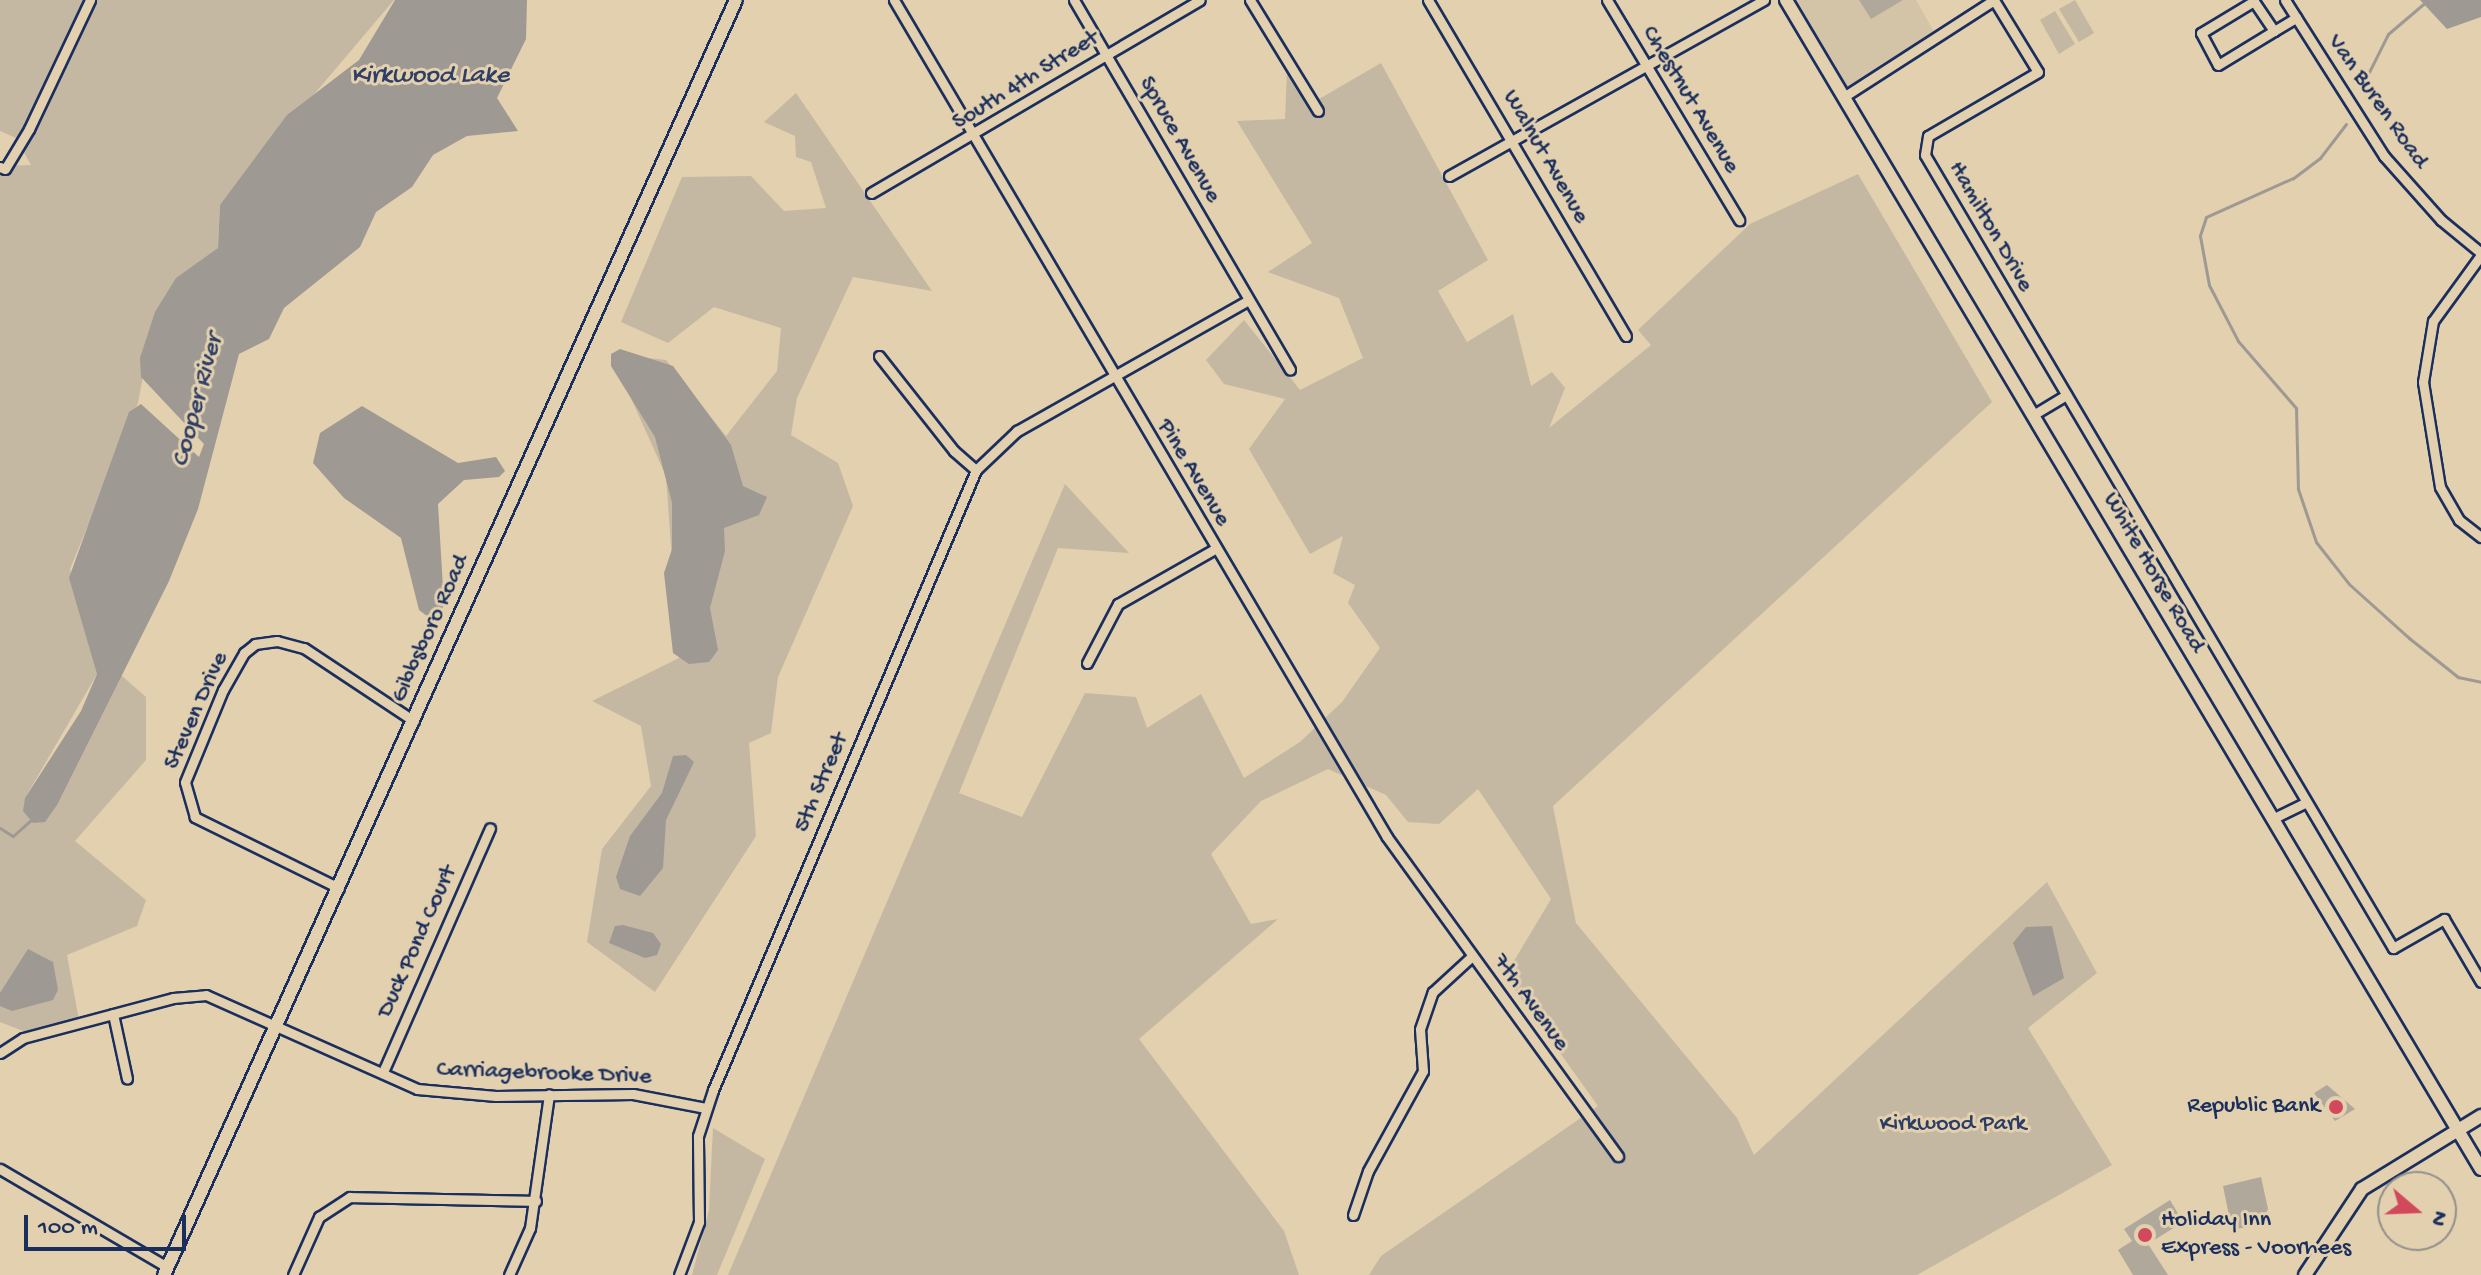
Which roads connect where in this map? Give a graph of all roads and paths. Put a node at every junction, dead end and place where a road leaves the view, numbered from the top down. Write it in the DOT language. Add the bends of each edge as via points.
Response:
graph roads {
  1 [pos="90,0"];
  2 [pos="736,0"];
  3 [pos="894,0"];
  4 [pos="1074,0"];
  5 [pos="1200,0"];
  6 [pos="1250,0"];
  7 [pos="1428,0"];
  8 [pos="1607,0"];
  9 [pos="1764,0"];
  10 [pos="1786,0"];
  11 [pos="1994,0"];
  12 [pos="2285,0"];
  13 [pos="2296,18"];
  14 [pos="2274,31"];
  15 [pos="1106,54"];
  16 [pos="1646,66"];
  17 [pos="1845,96"];
  18 [pos="1318,111"];
  19 [pos="974,137"];
  20 [pos="1513,140"];
  21 [pos="2,168"];
  22 [pos="1449,176"];
  23 [pos="871,193"];
  24 [pos="1739,220"];
  25 [pos="2481,254"];
  26 [pos="1249,300"];
  27 [pos="1626,336"];
  28 [pos="879,356"];
  29 [pos="1290,369"];
  30 [pos="1113,376"];
  31 [pos="2066,395"];
  32 [pos="2033,415"];
  33 [pos="976,470"];
  34 [pos="2481,537"];
  35 [pos="1215,549"];
  36 [pos="1087,663"];
  37 [pos="414,721"];
  38 [pos="2305,803"];
  39 [pos="2272,819"];
  40 [pos="490,828"];
  41 [pos="339,888"];
  42 [pos="1471,957"];
  43 [pos="2481,982"];
  44 [pos="113,1014"];
  45 [pos="279,1026"];
  46 [pos="0,1053"];
  47 [pos="383,1072"];
  48 [pos="127,1079"];
  49 [pos="549,1094"];
  50 [pos="706,1108"];
  51 [pos="2481,1116"];
  52 [pos="2458,1129"];
  53 [pos="1618,1156"];
  54 [pos="0,1169"];
  55 [pos="2481,1169"];
  56 [pos="536,1201"];
  57 [pos="1353,1215"];
  58 [pos="166,1271"];
  59 [pos="293,1275"];
  60 [pos="509,1275"];
  61 [pos="679,1275"];
  62 [pos="2305,1275"];
  1 -- 21 [label="street"];
  2 -- 37 [label="street, Gibbsboro Road"];
  3 -- 19 [label="street, Pine Avenue"];
  4 -- 15 [label="street, Spruce Avenue"];
  5 -- 15 [label="street, South 4th Street"];
  6 -- 18 [label="street"];
  7 -- 20 [label="street, Walnut Avenue"];
  8 -- 16 [label="street, Chestnut Avenue"];
  9 -- 16 [label="street"];
  10 -- 17 [label="street, White Horse Road"];
  11 -- 17 [label="street"];
  11 -- 31 [label="street, Hamilton Drive" via="2038,72 1928,136 1922,147"];
  12 -- 13 [label="street, Van Buren Road"];
  13 -- 14 [label="street"];
  13 -- 25 [label="street, Van Buren Road" via="2384,156 2441,220"];
  14 -- 14 [label="street" via="2218,65 2201,33 2254,1"];
  15 -- 19 [label="street, South 4th Street"];
  15 -- 26 [label="street, Spruce Avenue"];
  16 -- 20 [label="street"];
  16 -- 24 [label="street, Chestnut Avenue"];
  17 -- 32 [label="street, White Horse Road"];
  19 -- 23 [label="street, South 4th Street"];
  19 -- 30 [label="street, Pine Avenue"];
  20 -- 22 [label="street"];
  20 -- 27 [label="street, Walnut Avenue"];
  25 -- 34 [label="street" via="2433,321 2423,382 2440,487 2459,520"];
  26 -- 29 [label="street, Spruce Avenue"];
  26 -- 30 [label="street, 5th Street"];
  28 -- 33 [label="street" via="954,451"];
  30 -- 33 [label="street, 5th Street" via="1017,431"];
  30 -- 35 [label="street, Pine Avenue"];
  31 -- 32 [label="street"];
  31 -- 38 [label="street, Hamilton Drive"];
  32 -- 39 [label="street, White Horse Road"];
  33 -- 50 [label="street, 5th Street"];
  35 -- 36 [label="street" via="1118,604"];
  35 -- 42 [label="street, Pine Avenue" via="1387,837"];
  37 -- 41 [label="street, Gibbsboro Road"];
  37 -- 41 [label="street, Steven Drive" via="304,648 263,641 244,653 211,718 185,782 195,817"];
  38 -- 39 [label="street"];
  38 -- 43 [label="street, Hamilton Drive" via="2393,948 2444,919"];
  39 -- 52 [label="street, White Horse Road"];
  40 -- 47 [label="street, Duck Pond Court"];
  41 -- 45 [label="street, Gibbsboro Road"];
  42 -- 53 [label="street, 7th Avenue"];
  42 -- 57 [label="street, 7th Avenue" via="1441,981 1424,1011 1423,1071 1368,1171"];
  44 -- 45 [label="street, Carriagebrooke Drive" via="206,995"];
  44 -- 46 [label="street, Carriagebrooke Drive" via="23,1038"];
  44 -- 48 [label="street"];
  45 -- 47 [label="street, Carriagebrooke Drive"];
  45 -- 58 [label="street, Gibbsboro Road"];
  47 -- 49 [label="street, Carriagebrooke Drive" via="417,1089 448,1094"];
  49 -- 50 [label="street, Carriagebrooke Drive" via="633,1094"];
  49 -- 56 [label="street"];
  50 -- 61 [label="street, 5th Street" via="698,1136 699,1222"];
  51 -- 52 [label="street"];
  52 -- 55 [label="street, White Horse Road"];
  52 -- 62 [label="street" via="2362,1189"];
  54 -- 58 [label="street"];
  56 -- 59 [label="street" via="350,1197 319,1217"];
  56 -- 60 [label="street"];
}
